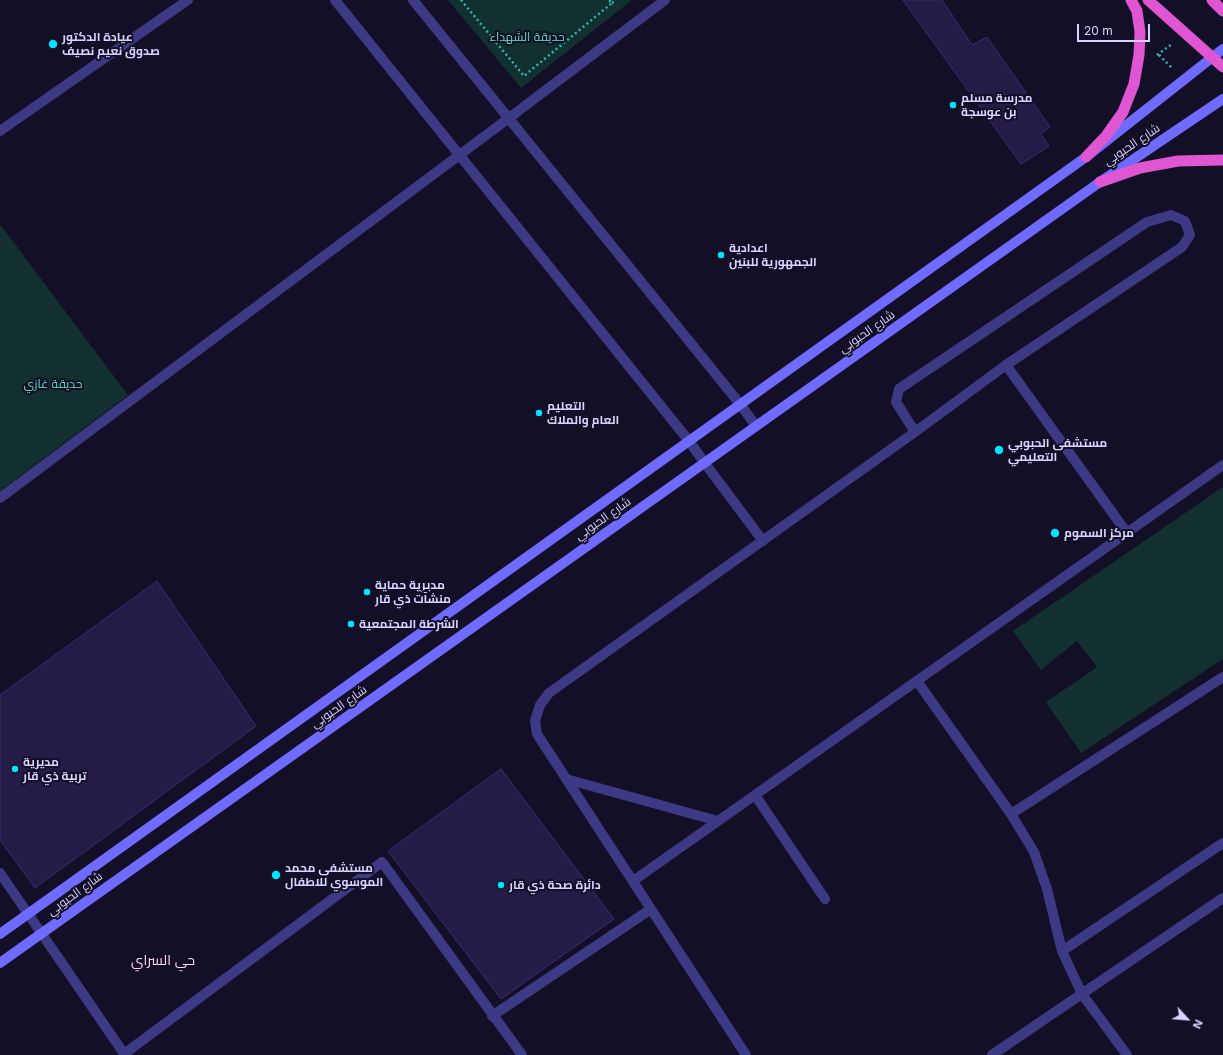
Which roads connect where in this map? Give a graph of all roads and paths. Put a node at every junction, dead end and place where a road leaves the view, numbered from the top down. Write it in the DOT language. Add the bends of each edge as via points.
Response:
graph roads {
  1 [pos="188,0"];
  2 [pos="335,0"];
  3 [pos="413,0"];
  4 [pos="461,0"];
  5 [pos="609,0"];
  6 [pos="616,0"];
  7 [pos="665,0"];
  8 [pos="1131,0"];
  9 [pos="1148,0"];
  10 [pos="1212,0"];
  11 [pos="612,3"];
  12 [pos="1223,10"];
  13 [pos="1223,49"];
  14 [pos="1213,57"];
  15 [pos="1223,67"];
  16 [pos="1223,99"];
  17 [pos="509,118"];
  18 [pos="0,131"];
  19 [pos="460,154"];
  20 [pos="1086,157"];
  21 [pos="1223,160"];
  22 [pos="1100,182"];
  23 [pos="1006,365"];
  24 [pos="740,404"];
  25 [pos="756,426"];
  26 [pos="915,432"];
  27 [pos="689,441"];
  28 [pos="704,462"];
  29 [pos="1223,466"];
  30 [pos="0,498"];
  31 [pos="1127,533"];
  32 [pos="763,541"];
  33 [pos="1223,677"];
  34 [pos="917,681"];
  35 [pos="566,779"];
  36 [pos="755,795"];
  37 [pos="1011,814"];
  38 [pos="718,821"];
  39 [pos="1223,843"];
  40 [pos="0,873"];
  41 [pos="633,881"];
  42 [pos="1223,898"];
  43 [pos="825,899"];
  44 [pos="651,909"];
  45 [pos="28,914"];
  46 [pos="0,934"];
  47 [pos="42,934"];
  48 [pos="1062,951"];
  49 [pos="0,963"];
  50 [pos="1082,994"];
  51 [pos="492,1016"];
  52 [pos="124,1055"];
  53 [pos="522,1055"];
  54 [pos="746,1055"];
  55 [pos="992,1055"];
  56 [pos="1127,1055"];
  1 -- 18 [label="street"];
  2 -- 19 [label="street"];
  3 -- 17 [label="street"];
  4 -- 11 [label="path" via="524,76"];
  5 -- 11 [label="path"];
  6 -- 11 [label="path"];
  7 -- 17 [label="street"];
  8 -- 20 [label="highway" via="1137,11 1140,32 1140,55 1134,84 1123,112 1106,136"];
  9 -- 14 [label="highway"];
  10 -- 12 [label="highway"];
  13 -- 14 [label="main road, شارع الحبوبي"];
  14 -- 15 [label="highway"];
  14 -- 20 [label="main road, شارع الحبوبي"];
  16 -- 22 [label="main road, شارع الحبوبي"];
  17 -- 19 [label="street"];
  17 -- 24 [label="street"];
  19 -- 27 [label="street"];
  19 -- 30 [label="street"];
  20 -- 24 [label="main road, شارع الحبوبي"];
  21 -- 22 [label="highway" via="1178,161 1140,168"];
  22 -- 25 [label="main road, شارع الحبوبي"];
  23 -- 26 [label="street"];
  23 -- 26 [label="street" via="1182,246 1190,235 1185,221 1171,215 1147,222 899,389 896,402"];
  23 -- 31 [label="street"];
  24 -- 25 [label="street"];
  24 -- 27 [label="main road, شارع الحبوبي"];
  25 -- 28 [label="main road, شارع الحبوبي"];
  26 -- 32 [label="street"];
  27 -- 28 [label="street"];
  27 -- 45 [label="main road, شارع الحبوبي"];
  28 -- 32 [label="street"];
  28 -- 47 [label="main road, شارع الحبوبي"];
  29 -- 31 [label="street"];
  31 -- 34 [label="street"];
  32 -- 35 [label="street" via="550,693 540,705 535,721 537,734"];
  33 -- 37 [label="street"];
  34 -- 36 [label="street"];
  34 -- 37 [label="street"];
  35 -- 38 [label="street"];
  35 -- 41 [label="street"];
  36 -- 38 [label="street"];
  36 -- 43 [label="street"];
  37 -- 48 [label="street" via="1034,852 1047,889"];
  38 -- 41 [label="street"];
  39 -- 48 [label="street"];
  40 -- 45 [label="street"];
  41 -- 44 [label="street"];
  42 -- 50 [label="street"];
  44 -- 51 [label="street"];
  44 -- 54 [label="street"];
  45 -- 46 [label="main road, شارع الحبوبي"];
  45 -- 47 [label="street"];
  47 -- 49 [label="main road, شارع الحبوبي"];
  47 -- 52 [label="street"];
  48 -- 50 [label="street"];
  50 -- 55 [label="street"];
  50 -- 56 [label="street"];
  51 -- 52 [label="street" via="382,862"];
  51 -- 53 [label="street"];
}
